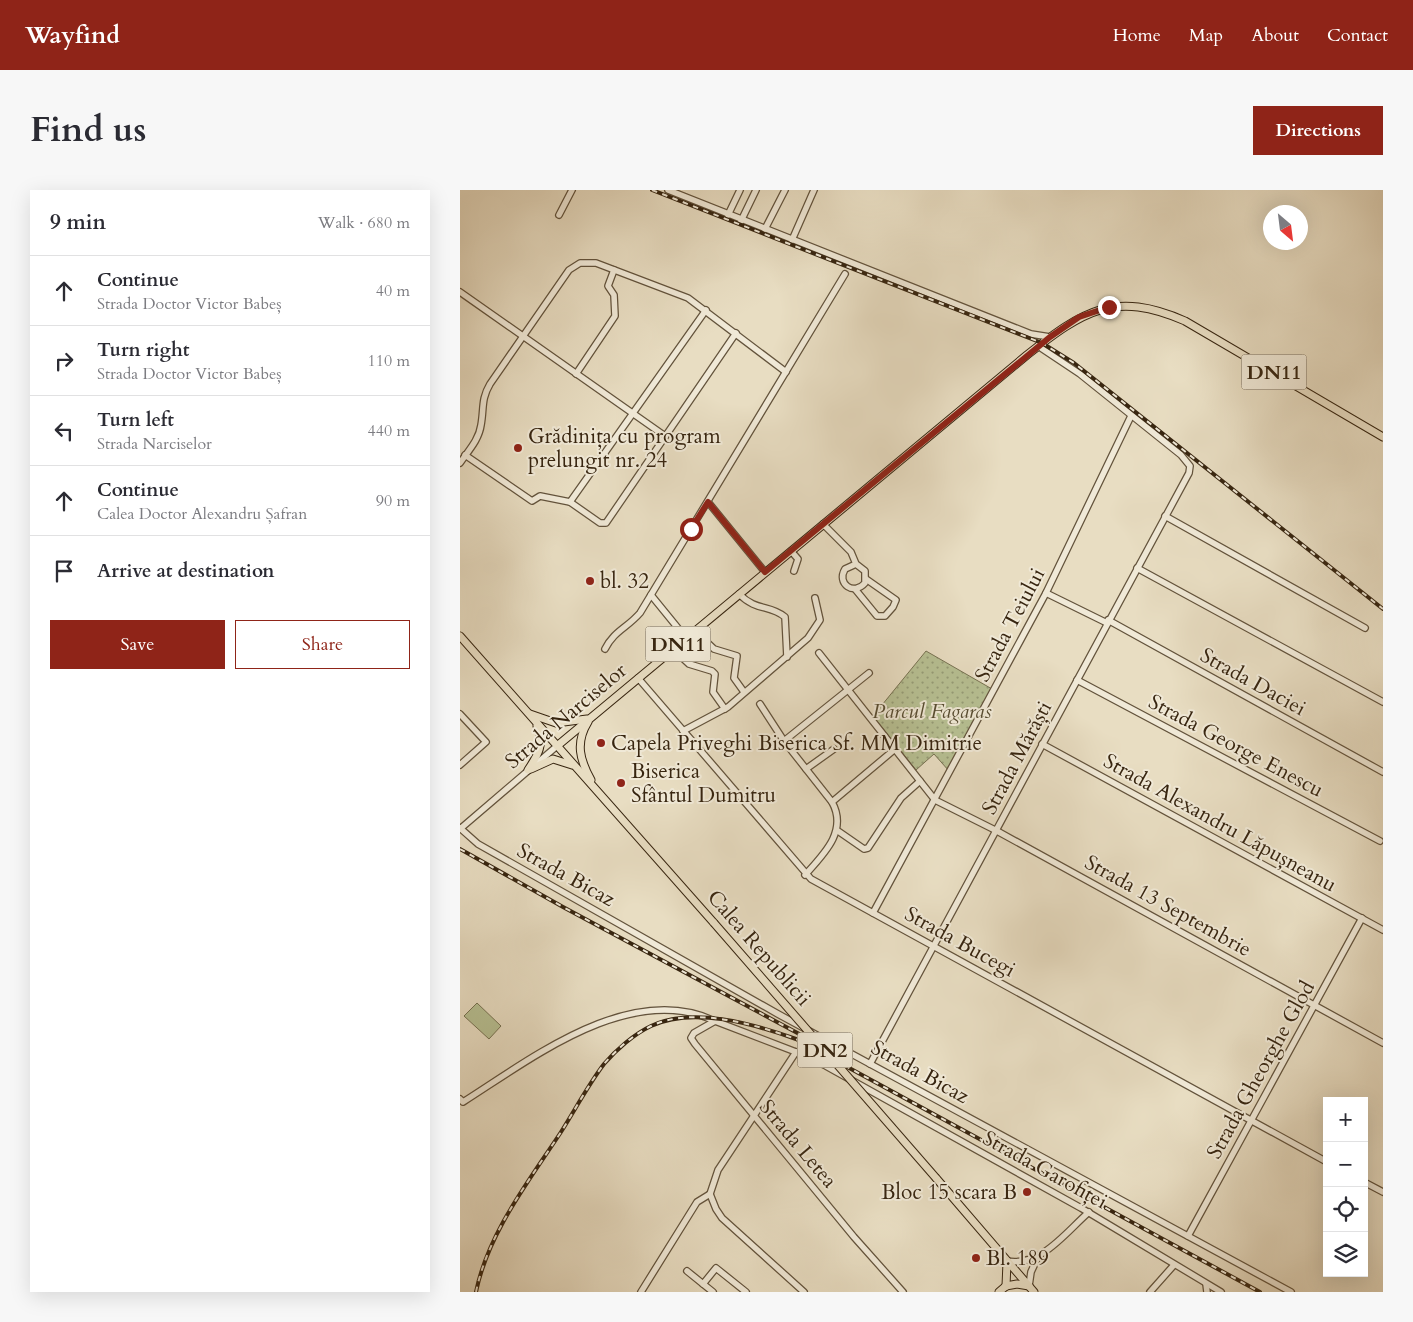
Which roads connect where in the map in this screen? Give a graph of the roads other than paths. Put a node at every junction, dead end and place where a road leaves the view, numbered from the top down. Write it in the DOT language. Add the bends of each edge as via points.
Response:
graph roads {
  1 [pos="572,190"];
  2 [pos="668,190"];
  3 [pos="740,190"];
  4 [pos="756,190"];
  5 [pos="785,190"];
  6 [pos="814,190"];
  7 [pos="559,215"];
  8 [pos="728,215"];
  9 [pos="741,221"];
  10 [pos="766,229"];
  11 [pos="792,240"];
  12 [pos="614,270"];
  13 [pos="845,274"];
  14 [pos="460,292"];
  15 [pos="706,310"];
  16 [pos="736,333"];
  17 [pos="522,337"];
  18 [pos="1050,337"];
  19 [pos="1040,345"];
  20 [pos="786,372"];
  21 [pos="576,374"];
  22 [pos="633,414"];
  23 [pos="1132,416"];
  24 [pos="665,436"];
  25 [pos="1383,437"];
  26 [pos="466,455"];
  27 [pos="460,463"];
  28 [pos="570,502"];
  29 [pos="708,502"];
  30 [pos="1165,516"];
  31 [pos="823,524"];
  32 [pos="791,551"];
  33 [pos="856,564"];
  34 [pos="1137,568"];
  35 [pos="794,571"];
  36 [pos="765,572"];
  37 [pos="866,579"];
  38 [pos="855,589"];
  39 [pos="1046,593"];
  40 [pos="739,594"];
  41 [pos="651,596"];
  42 [pos="815,598"];
  43 [pos="1107,622"];
  44 [pos="1365,628"];
  45 [pos="695,631"];
  46 [pos="460,636"];
  47 [pos="686,638"];
  48 [pos="673,649"];
  49 [pos="605,650"];
  50 [pos="819,653"];
  51 [pos="787,657"];
  52 [pos="869,673"];
  53 [pos="638,678"];
  54 [pos="1077,680"];
  55 [pos="848,689"];
  56 [pos="744,692"];
  57 [pos="1383,702"];
  58 [pos="760,704"];
  59 [pos="725,709"];
  60 [pos="460,714"];
  61 [pos="529,714"];
  62 [pos="592,716"];
  63 [pos="534,721"];
  64 [pos="683,731"];
  65 [pos="784,740"];
  66 [pos="1042,744"];
  67 [pos="557,746"];
  68 [pos="834,748"];
  69 [pos="895,749"];
  70 [pos="460,765"];
  71 [pos="574,766"];
  72 [pos="806,769"];
  73 [pos="528,770"];
  74 [pos="1383,772"];
  75 [pos="920,781"];
  76 [pos="599,793"];
  77 [pos="935,800"];
  78 [pos="832,802"];
  79 [pos="460,829"];
  80 [pos="996,831"];
  81 [pos="838,832"];
  82 [pos="1380,841"];
  83 [pos="805,875"];
  84 [pos="873,914"];
  85 [pos="1362,918"];
  86 [pos="1383,930"];
  87 [pos="933,946"];
  88 [pos="1314,1005"];
  89 [pos="715,1021"];
  90 [pos="1383,1043"];
  91 [pos="796,1052"];
  92 [pos="870,1064"];
  93 [pos="461,1102"];
  94 [pos="754,1116"];
  95 [pos="1252,1121"];
  96 [pos="1323,1160"];
  97 [pos="1368,1184"];
  98 [pos="1383,1192"];
  99 [pos="710,1194"];
  100 [pos="1089,1212"];
  101 [pos="1188,1236"];
  102 [pos="1038,1257"];
  103 [pos="1007,1261"];
  104 [pos="1174,1265"];
  105 [pos="687,1272"];
  106 [pos="703,1284"];
  107 [pos="1206,1284"];
  108 [pos="1006,1286"];
  109 [pos="1031,1289"];
  110 [pos="640,1292"];
  111 [pos="713,1292"];
  112 [pos="746,1292"];
  113 [pos="804,1292"];
  114 [pos="903,1292"];
  115 [pos="999,1292"];
  116 [pos="1150,1292"];
  117 [pos="1207,1292"];
  118 [pos="1222,1292"];
  119 [pos="1291,1292"];
  1 -- 7 [label="street"];
  2 -- 8 [label="street"];
  3 -- 8 [label="street"];
  4 -- 9 [label="street"];
  5 -- 10 [label="street"];
  6 -- 11 [label="street"];
  8 -- 9 [label="street"];
  9 -- 10 [label="street"];
  10 -- 11 [label="street"];
  11 -- 18 [label="street" via="1031,334"];
  12 -- 15 [label="street" via="688,298"];
  12 -- 17 [label="street" via="588,262 575,265"];
  12 -- 21 [label="street" via="608,286 614,294 615,316"];
  13 -- 20 [label="street"];
  14 -- 17 [label="street"];
  15 -- 16 [label="street"];
  15 -- 22 [label="street"];
  16 -- 20 [label="street"];
  16 -- 24 [label="street"];
  17 -- 21 [label="street"];
  17 -- 26 [label="street" via="483,396 482,424"];
  18 -- 19 [label="main road, DN11"];
  18 -- 25 [label="main road, DN11" via="1079,317 1100,309 1130,306 1162,312 1202,330"];
  19 -- 23 [label="street"];
  19 -- 31 [label="main road, Strada Narciselor / DN11"];
  20 -- 29 [label="street"];
  21 -- 22 [label="street"];
  22 -- 24 [label="street"];
  22 -- 28 [label="street"];
  23 -- 30 [label="street, Strada Mărăști" via="1190,466"];
  23 -- 39 [label="street, Strada Teiului"];
  24 -- 28 [label="street" via="606,523 600,523"];
  26 -- 27 [label="street"];
  26 -- 28 [label="street" via="532,501 540,496"];
  29 -- 36 [label="street"];
  29 -- 41 [label="street"];
  30 -- 34 [label="street, Strada Mărăști"];
  30 -- 44 [label="street"];
  31 -- 32 [label="main road, Strada Narciselor / DN11"];
  31 -- 33 [label="street" via="851,552"];
  32 -- 35 [label="street" via="798,559"];
  32 -- 36 [label="main road, Strada Narciselor / DN11"];
  33 -- 37 [label="street" via="863,568"];
  33 -- 38 [label="street" via="845,569 842,576 847,587"];
  34 -- 43 [label="street, Strada Mărăști"];
  34 -- 57 [label="street"];
  36 -- 40 [label="main road, Strada Narciselor / DN11"];
  37 -- 38 [label="street"];
  37 -- 38 [label="street" via="896,600 885,616 878,616"];
  39 -- 43 [label="street, Strada Daciei"];
  39 -- 77 [label="street, Strada Teiului"];
  40 -- 45 [label="main road, Strada Narciselor / DN11"];
  40 -- 51 [label="street" via="749,605 779,612 785,617"];
  41 -- 47 [label="street"];
  41 -- 49 [label="street" via="640,614 631,624 618,630"];
  42 -- 51 [label="street" via="820,620 808,638"];
  43 -- 54 [label="street, Strada Mărăști"];
  43 -- 74 [label="street, Strada Daciei"];
  45 -- 47 [label="main road, Strada Narciselor / DN11"];
  45 -- 56 [label="street" via="714,648 737,656 734,678"];
  46 -- 61 [label="main road, Calea Republicii / DN2"];
  47 -- 48 [label="main road, Strada Narciselor / DN11"];
  48 -- 53 [label="main road, Strada Narciselor / DN11"];
  48 -- 59 [label="street" via="689,664 715,674 713,692"];
  50 -- 55 [label="street"];
  51 -- 56 [label="street"];
  52 -- 55 [label="street"];
  53 -- 62 [label="main road, Strada Narciselor / DN11"];
  53 -- 64 [label="street, Strada Bucegi"];
  54 -- 66 [label="street, Strada Mărăști"];
  54 -- 82 [label="street, Strada George Enescu"];
  55 -- 65 [label="street"];
  55 -- 69 [label="street"];
  56 -- 59 [label="street"];
  58 -- 65 [label="street"];
  59 -- 64 [label="street"];
  60 -- 70 [label="street" via="486,742"];
  61 -- 62 [label="main road, DN11" via="556,723 576,722"];
  61 -- 63 [label="main road, Calea Republicii / DN2"];
  62 -- 67 [label="main road, Strada Narciselor / DN11"];
  62 -- 76 [label="main road, DN11" via="582,732 580,754"];
  63 -- 67 [label="main road, Calea Republicii / DN2"];
  63 -- 73 [label="main road" via="541,744"];
  64 -- 83 [label="street, Strada Bucegi"];
  65 -- 72 [label="street"];
  66 -- 80 [label="street, Strada Mărăști"];
  66 -- 85 [label="street, Strada Alexandru Lăpușneanu"];
  67 -- 71 [label="main road, Calea Republicii / DN2"];
  67 -- 73 [label="street, Strada Narciselor"];
  68 -- 72 [label="street"];
  69 -- 75 [label="street"];
  69 -- 78 [label="street"];
  71 -- 73 [label="main road" via="553,759"];
  71 -- 76 [label="main road, Calea Republicii / DN2"];
  72 -- 78 [label="street"];
  73 -- 79 [label="street, Strada Narciselor"];
  75 -- 77 [label="street"];
  75 -- 81 [label="street" via="901,798 868,848 864,849"];
  76 -- 103 [label="main road, Calea Republicii / DN2, bridge"];
  77 -- 80 [label="street, Strada 13 Septembrie"];
  77 -- 84 [label="street, Strada Teiului"];
  78 -- 81 [label="street"];
  79 -- 92 [label="street, Strada Bicaz" via="478,844"];
  80 -- 87 [label="street, Strada Mărăști"];
  80 -- 88 [label="street, Strada 13 Septembrie"];
  81 -- 83 [label="street"];
  83 -- 84 [label="street, Strada Bucegi"];
  84 -- 87 [label="street, Strada Bucegi"];
  85 -- 86 [label="street, Strada Alexandru Lăpușneanu"];
  85 -- 88 [label="street, Strada Gheorghe Glod"];
  87 -- 92 [label="street, Strada Mărăști"];
  87 -- 95 [label="street, Strada Bucegi"];
  88 -- 90 [label="street, Strada 13 Septembrie"];
  88 -- 95 [label="street, Strada Gheorghe Glod"];
  89 -- 91 [label="street"];
  89 -- 93 [label="street" via="664,1011 633,1012 599,1022 561,1041"];
  89 -- 94 [label="street, Strada Letea" via="691,1038"];
  91 -- 94 [label="street"];
  91 -- 100 [label="street, Strada Garofiței"];
  92 -- 101 [label="street, Strada Bicaz"];
  94 -- 99 [label="street" via="718,1170"];
  94 -- 114 [label="street, Strada Letea"];
  95 -- 96 [label="street, Strada Bucegi"];
  95 -- 101 [label="street, Strada Gheorghe Glod"];
  97 -- 98 [label="street"];
  99 -- 110 [label="street" via="698,1202"];
  99 -- 113 [label="street" via="722,1218"];
  100 -- 102 [label="street"];
  100 -- 104 [label="street, Strada Garofiței"];
  101 -- 119 [label="street, Strada Bicaz"];
  102 -- 103 [label="street" via="1022,1262"];
  102 -- 109 [label="street"];
  103 -- 108 [label="main road"];
  103 -- 109 [label="main road, Calea Republicii / DN2"];
  104 -- 107 [label="street, Strada Garofiței"];
  104 -- 116 [label="street"];
  105 -- 106 [label="street"];
  106 -- 111 [label="street"];
  106 -- 112 [label="street" via="716,1268"];
  107 -- 117 [label="street"];
  107 -- 118 [label="street, Strada Garofiței"];
  108 -- 109 [label="main road"];
  108 -- 115 [label="main road"];
}
